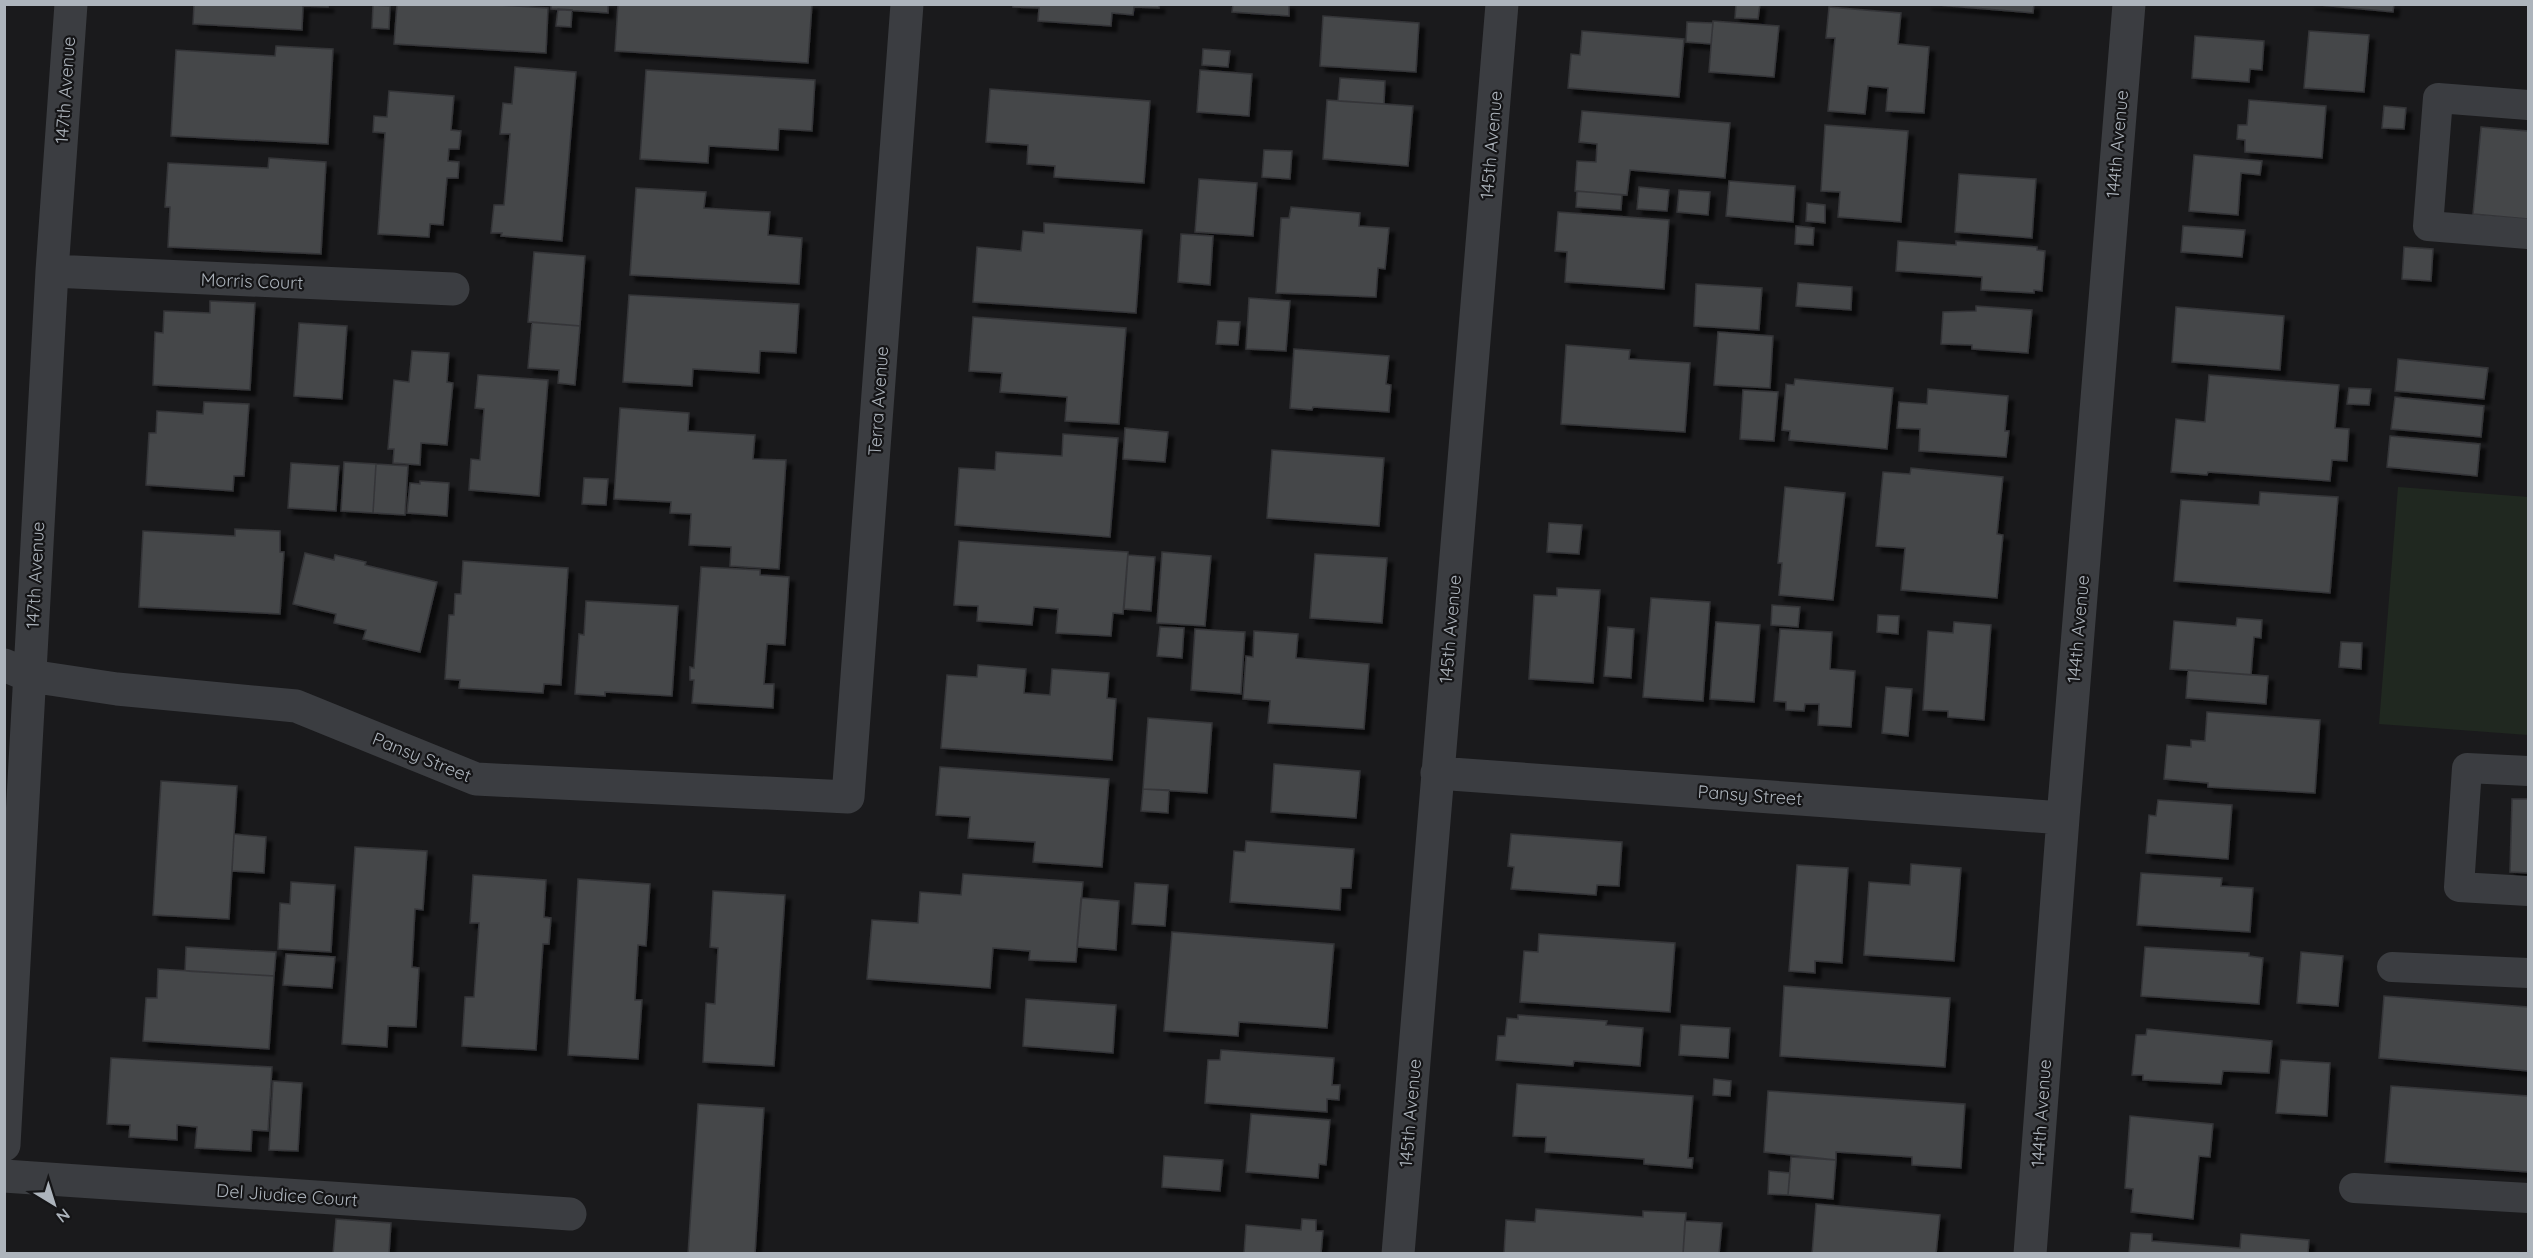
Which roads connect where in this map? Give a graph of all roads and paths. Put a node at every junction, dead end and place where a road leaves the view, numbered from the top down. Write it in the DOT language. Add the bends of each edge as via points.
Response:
graph roads {
  1 [pos="71,4"];
  2 [pos="907,4"];
  3 [pos="1503,4"];
  4 [pos="2129,4"];
  5 [pos="2529,105"];
  6 [pos="2529,234"];
  7 [pos="52,272"];
  8 [pos="453,289"];
  9 [pos="17,671"];
  10 [pos="2529,771"];
  11 [pos="1437,773"];
  12 [pos="848,797"];
  13 [pos="2063,818"];
  14 [pos="2529,891"];
  15 [pos="2392,968"];
  16 [pos="2529,974"];
  17 [pos="4,1145"];
  18 [pos="4,1176"];
  19 [pos="2354,1188"];
  20 [pos="2529,1198"];
  21 [pos="570,1214"];
  22 [pos="1398,1254"];
  23 [pos="2030,1254"];
  1 -- 7 [label="street, 147th Avenue"];
  2 -- 12 [label="street, Terra Avenue"];
  3 -- 11 [label="street, 145th Avenue"];
  4 -- 13 [label="street, 144th Avenue"];
  5 -- 6 [label="lane" via="2438,98 2428,226"];
  7 -- 8 [label="street, Morris Court"];
  7 -- 9 [label="street, 147th Avenue"];
  9 -- 12 [label="street, Pansy Street" via="117,689 296,706 476,779"];
  9 -- 17 [label="street, 147th Avenue"];
  10 -- 14 [label="lane" via="2467,768 2458,887"];
  11 -- 13 [label="street, Pansy Street"];
  11 -- 22 [label="street, 145th Avenue"];
  13 -- 23 [label="street, 144th Avenue"];
  15 -- 16 [label="lane"];
  18 -- 21 [label="street, Del Jiudice Court"];
  19 -- 20 [label="lane"];
}
